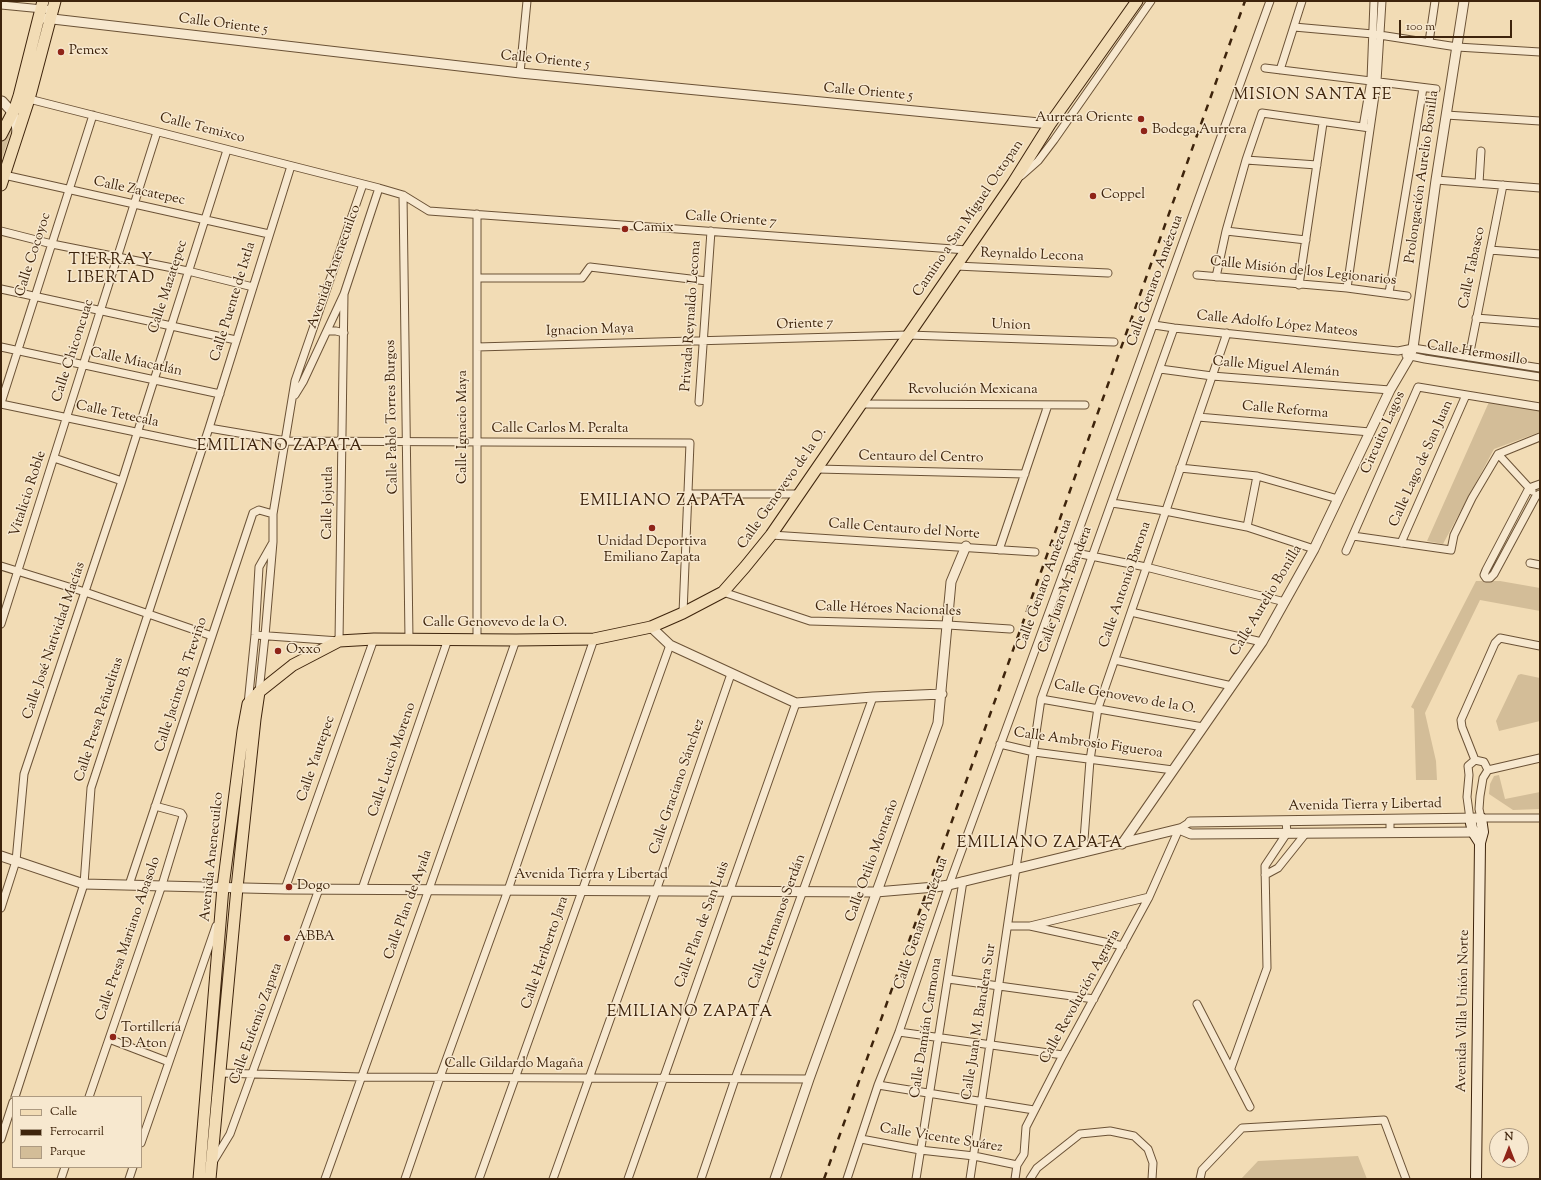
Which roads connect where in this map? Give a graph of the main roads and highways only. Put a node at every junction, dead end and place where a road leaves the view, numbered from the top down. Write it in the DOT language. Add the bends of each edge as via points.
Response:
graph roads {
  1 [pos="1137,1"];
  2 [pos="40,9"];
  3 [pos="53,10"];
  4 [pos="24,98"];
  5 [pos="1,135"];
  6 [pos="3,180"];
  7 [pos="908,335"];
  8 [pos="259,692"];
  9 [pos="248,704"];
  10 [pos="1481,818"];
  11 [pos="1470,819"];
  12 [pos="1480,843"];
  13 [pos="199,1179"];
  14 [pos="210,1179"];
  15 [pos="1476,1179"];
  1 -- 7 [label="main road, Camino a San Miguel Octopan" via="1050,124 1013,183"];
  2 -- 4 [label="main road"];
  3 -- 4 [label="main road"];
  4 -- 5 [label="main road" via="12,112"];
  4 -- 6 [label="main road" via="17,138"];
  7 -- 8 [label="main road, Calle Genovevo de la O." via="771,535 722,592 651,627 594,638 374,638 339,641 294,665"];
  8 -- 9 [label="main road, Calle Genovevo de la O."];
  8 -- 14 [label="main road, Avenida Anenecuilco" via="237,888"];
  9 -- 13 [label="main road, Avenida Anenecuilco" via="223,887"];
  10 -- 12 [label="main road, Avenida Villa Unión Norte" via="1483,832"];
  11 -- 12 [label="main road" via="1473,832"];
  12 -- 15 [label="main road, Avenida Villa Unión Norte"];
}
